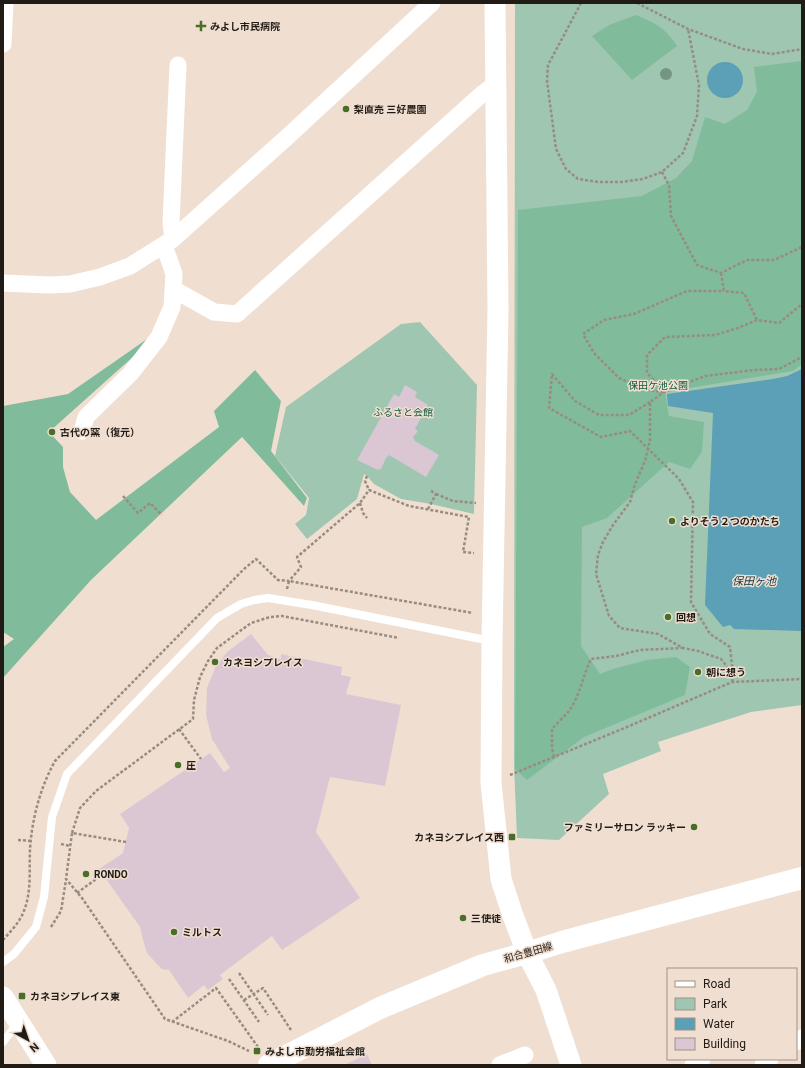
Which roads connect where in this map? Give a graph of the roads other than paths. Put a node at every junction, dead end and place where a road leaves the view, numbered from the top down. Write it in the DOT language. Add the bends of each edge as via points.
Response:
graph roads {
  1 [pos="6,3"];
  2 [pos="432,3"];
  3 [pos="495,3"];
  4 [pos="3,44"];
  5 [pos="178,65"];
  6 [pos="496,84"];
  7 [pos="168,242"];
  8 [pos="3,283"];
  9 [pos="173,289"];
  10 [pos="82,431"];
  11 [pos="492,641"];
  12 [pos="800,882"];
  13 [pos="527,954"];
  14 [pos="3,962"];
  15 [pos="3,997"];
  16 [pos="19,1022"];
  17 [pos="3,1042"];
  18 [pos="525,1055"];
  19 [pos="263,1056"];
  20 [pos="46,1065"];
  21 [pos="500,1065"];
  22 [pos="571,1065"];
  1 -- 4 [label="street"];
  2 -- 7 [label="street" via="285,139"];
  3 -- 6 [label="street"];
  5 -- 7 [label="street"];
  6 -- 9 [label="street" via="237,314 214,312"];
  6 -- 11 [label="street" via="498,310"];
  7 -- 8 [label="street" via="130,266 100,277 70,284"];
  7 -- 9 [label="street" via="174,274"];
  9 -- 10 [label="street" via="172,307 159,337 131,373 86,417"];
  11 -- 13 [label="street" via="491,783 501,879"];
  11 -- 14 [label="lane" via="268,598 241,604 217,618 67,774 52,818 44,897 36,927 14,954"];
  12 -- 13 [label="main road, 和合豊田線" via="569,940"];
  13 -- 19 [label="main road, 和合豊田線" via="483,965"];
  13 -- 22 [label="street" via="546,990"];
  15 -- 16 [label="street"];
  16 -- 17 [label="lane"];
  16 -- 20 [label="street"];
  18 -- 21 [label="street"];
}
